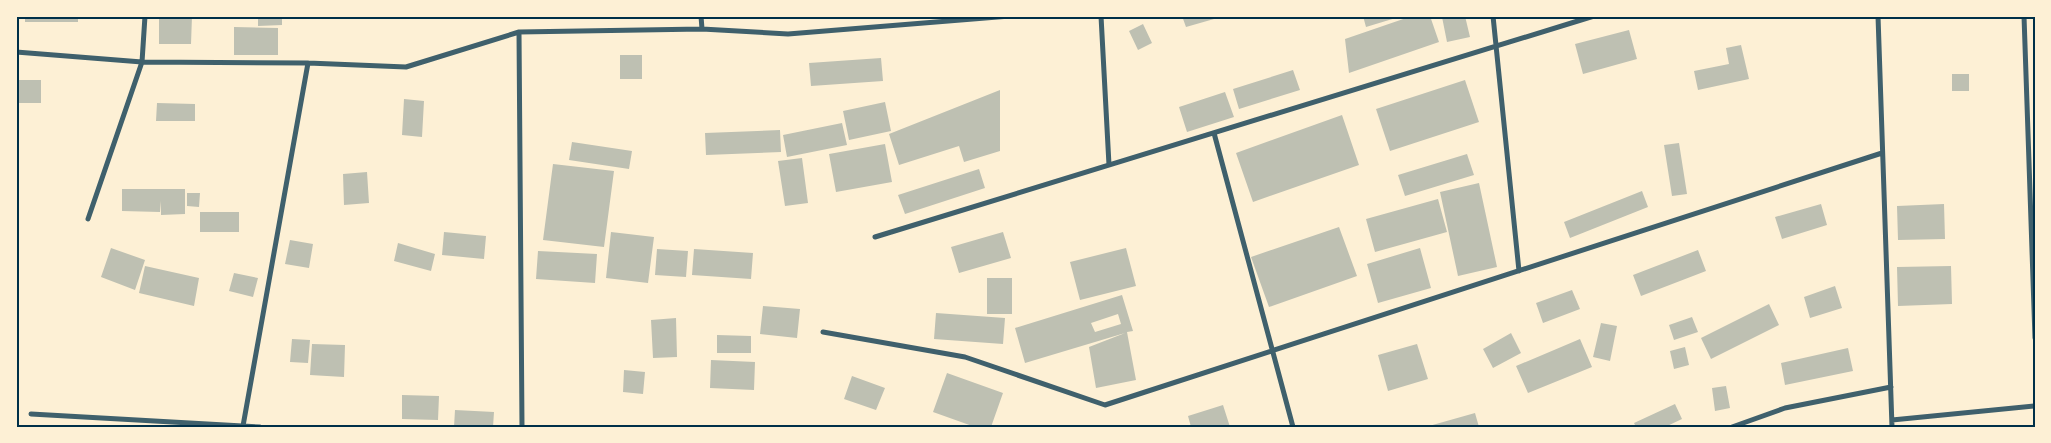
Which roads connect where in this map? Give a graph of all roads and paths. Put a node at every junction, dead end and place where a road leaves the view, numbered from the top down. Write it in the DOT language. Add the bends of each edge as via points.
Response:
graph roads {
  1 [pos="145,16"];
  2 [pos="701,16"];
  3 [pos="1010,16"];
  4 [pos="1101,16"];
  5 [pos="1492,16"];
  6 [pos="1594,16"];
  7 [pos="1878,16"];
  8 [pos="2024,16"];
  9 [pos="702,30"];
  10 [pos="519,32"];
  11 [pos="1496,47"];
  12 [pos="16,52"];
  13 [pos="142,62"];
  14 [pos="308,63"];
  15 [pos="1214,133"];
  16 [pos="1882,153"];
  17 [pos="1109,165"];
  18 [pos="88,219"];
  19 [pos="875,237"];
  20 [pos="1519,271"];
  21 [pos="823,332"];
  22 [pos="2035,338"];
  23 [pos="1272,351"];
  24 [pos="1891,387"];
  25 [pos="2035,406"];
  26 [pos="31,414"];
  27 [pos="1892,420"];
  28 [pos="243,426"];
  29 [pos="260,427"];
  30 [pos="522,427"];
  31 [pos="1292,427"];
  32 [pos="1732,427"];
  33 [pos="1892,427"];
  1 -- 13 [label="street"];
  2 -- 9 [label="street"];
  3 -- 9 [label="street" via="788,34"];
  4 -- 17 [label="street"];
  5 -- 11 [label="street"];
  6 -- 11 [label="street"];
  7 -- 16 [label="street"];
  8 -- 22 [label="street"];
  9 -- 10 [label="street"];
  10 -- 14 [label="street" via="406,67"];
  10 -- 30 [label="street"];
  11 -- 15 [label="street"];
  11 -- 20 [label="street"];
  12 -- 13 [label="street"];
  13 -- 14 [label="street"];
  13 -- 18 [label="street"];
  14 -- 28 [label="street"];
  15 -- 17 [label="street"];
  15 -- 23 [label="street"];
  16 -- 20 [label="street"];
  16 -- 24 [label="street"];
  17 -- 19 [label="street"];
  20 -- 23 [label="street"];
  21 -- 23 [label="street" via="965,357 1105,405"];
  23 -- 31 [label="street"];
  24 -- 27 [label="street"];
  24 -- 32 [label="street" via="1785,408"];
  25 -- 27 [label="street"];
  26 -- 28 [label="street"];
  27 -- 33 [label="street"];
  28 -- 29 [label="street"];
}
